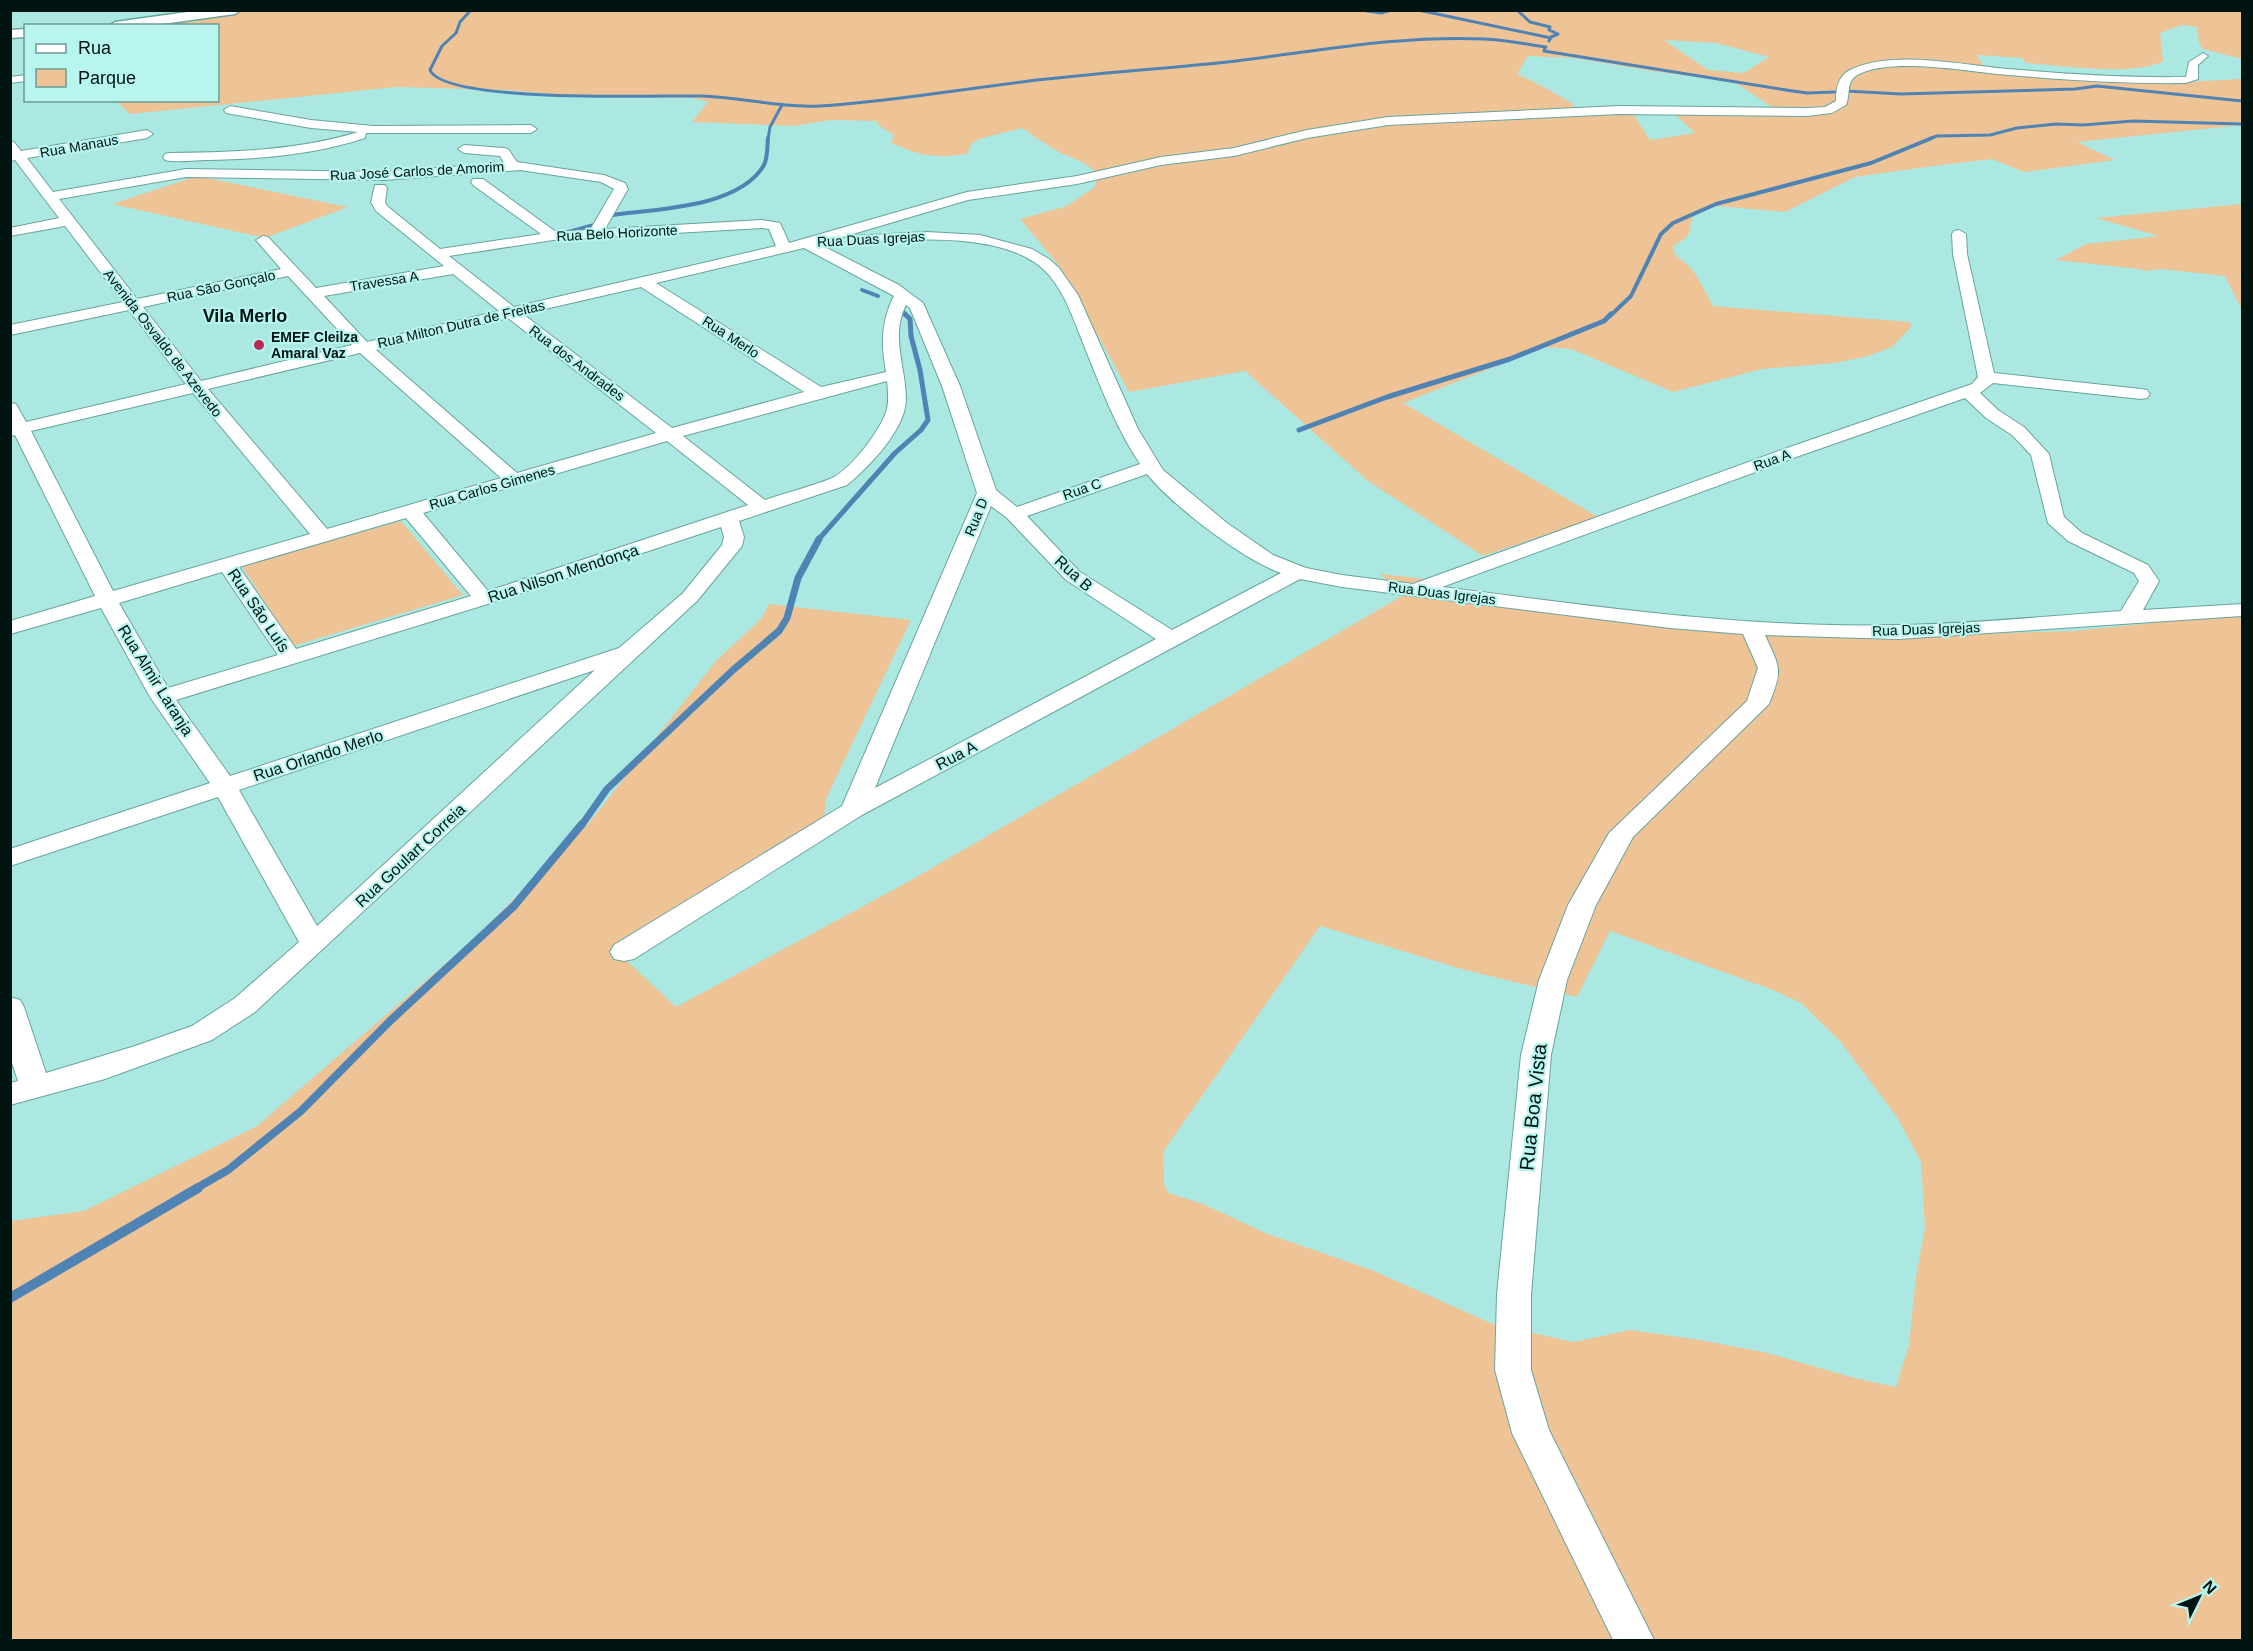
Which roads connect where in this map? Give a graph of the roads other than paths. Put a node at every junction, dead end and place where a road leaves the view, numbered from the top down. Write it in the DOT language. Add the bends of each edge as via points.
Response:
graph roads {
  1 [pos="236,10"];
  2 [pos="130,24"];
  3 [pos="2203,56"];
  4 [pos="230,110"];
  5 [pos="136,122"];
  6 [pos="531,129"];
  7 [pos="373,130"];
  8 [pos="158,146"];
  9 [pos="464,149"];
  10 [pos="13,153"];
  11 [pos="511,166"];
  12 [pos="186,173"];
  13 [pos="478,182"];
  14 [pos="380,188"];
  15 [pos="50,197"];
  16 [pos="67,221"];
  17 [pos="10,232"];
  18 [pos="595,234"];
  19 [pos="1959,234"];
  20 [pos="553,236"];
  21 [pos="263,240"];
  22 [pos="806,243"];
  23 [pos="784,248"];
  24 [pos="436,254"];
  25 [pos="455,269"];
  26 [pos="291,271"];
  27 [pos="644,282"];
  28 [pos="314,292"];
  29 [pos="903,294"];
  30 [pos="132,304"];
  31 [pos="509,313"];
  32 [pos="10,330"];
  33 [pos="363,346"];
  34 [pos="893,375"];
  35 [pos="1986,377"];
  36 [pos="196,386"];
  37 [pos="1969,392"];
  38 [pos="818,393"];
  39 [pos="2141,394"];
  40 [pos="10,408"];
  41 [pos="16,429"];
  42 [pos="671,434"];
  43 [pos="1151,466"];
  44 [pos="514,480"];
  45 [pos="987,493"];
  46 [pos="762,507"];
  47 [pos="410,510"];
  48 [pos="1014,514"];
  49 [pos="729,520"];
  50 [pos="322,536"];
  51 [pos="226,563"];
  52 [pos="1296,573"];
  53 [pos="1416,589"];
  54 [pos="106,598"];
  55 [pos="484,599"];
  56 [pos="2242,610"];
  57 [pos="2128,617"];
  58 [pos="10,628"];
  59 [pos="1751,628"];
  60 [pos="1171,639"];
  61 [pos="627,653"];
  62 [pos="291,657"];
  63 [pos="162,697"];
  64 [pos="224,786"];
  65 [pos="853,810"];
  66 [pos="10,858"];
  67 [pos="314,944"];
  68 [pos="624,951"];
  69 [pos="10,1007"];
  70 [pos="23,1091"];
  71 [pos="1634,1641"];
  1 -- 2 [label="main road"];
  3 -- 22 [label="street" via="2193,64 2192,79 2186,80 1885,66 1849,76 1843,84 1842,103 1828,110 1807,112 1618,110 1388,122 1307,134 1234,152 1150,163 1077,180 983,193"];
  4 -- 7 [label="street"];
  5 -- 8 [label="street"];
  6 -- 7 [label="street"];
  7 -- 8 [label="street, Rua Manaus" via="304,149"];
  8 -- 10 [label="street, Rua Manaus"];
  8 -- 12 [label="street"];
  9 -- 11 [label="street" via="504,152"];
  10 -- 15 [label="street, Avenida Osvaldo de Azevedo"];
  11 -- 12 [label="street, Rua José Carlos de Amorim" via="361,176"];
  11 -- 18 [label="street, Rua José Carlos de Amorim" via="604,179 620,186"];
  12 -- 15 [label="street, Rua José Carlos de Amorim"];
  13 -- 20 [label="street"];
  14 -- 24 [label="street, Rua dos Andrades" via="381,208"];
  15 -- 16 [label="street, Avenida Osvaldo de Azevedo"];
  16 -- 17 [label="street"];
  16 -- 30 [label="street, Avenida Osvaldo de Azevedo"];
  18 -- 20 [label="street, Rua Belo Horizonte"];
  18 -- 23 [label="street, Rua Belo Horizonte" via="766,224 775,226"];
  19 -- 35 [label="street"];
  20 -- 24 [label="street, Rua Belo Horizonte"];
  21 -- 26 [label="street"];
  22 -- 23 [label="street, Rua Milton Dutra de Freitas"];
  22 -- 29 [label="street, Rua D"];
  22 -- 43 [label="street, Rua Duas Igrejas" via="939,236 992,243 1037,258 1051,269 1070,296 1117,402"];
  23 -- 27 [label="street, Rua Milton Dutra de Freitas"];
  24 -- 25 [label="street, Rua dos Andrades"];
  25 -- 28 [label="street, Travessa A"];
  25 -- 31 [label="street, Rua dos Andrades"];
  26 -- 28 [label="street"];
  26 -- 30 [label="street, Rua São Gonçalo"];
  27 -- 31 [label="street, Rua Milton Dutra de Freitas"];
  27 -- 38 [label="street, Rua Merlo"];
  28 -- 33 [label="street"];
  29 -- 34 [label="street" via="890,332"];
  29 -- 45 [label="street, Rua D" via="917,306 951,386"];
  30 -- 32 [label="street, Rua São Gonçalo"];
  30 -- 36 [label="street, Avenida Osvaldo de Azevedo"];
  31 -- 33 [label="street, Rua Milton Dutra de Freitas"];
  31 -- 42 [label="street, Rua dos Andrades"];
  33 -- 36 [label="street, Rua Milton Dutra de Freitas"];
  33 -- 44 [label="street"];
  34 -- 38 [label="street, Rua Carlos Gimenes"];
  34 -- 46 [label="street, Rua Nilson Mendonça" via="895,416 851,473 826,487"];
  35 -- 37 [label="street, Rua A"];
  35 -- 39 [label="street"];
  36 -- 41 [label="street, Rua Milton Dutra de Freitas"];
  36 -- 50 [label="street, Avenida Osvaldo de Azevedo"];
  37 -- 53 [label="street, Rua A"];
  37 -- 57 [label="street" via="2040,454 2055,519 2075,537 2141,569 2149,581"];
  38 -- 42 [label="street, Rua Carlos Gimenes"];
  40 -- 41 [label="street, Rua Almir Laranja"];
  41 -- 54 [label="street, Rua Almir Laranja"];
  42 -- 44 [label="street, Rua Carlos Gimenes"];
  42 -- 46 [label="street, Rua dos Andrades"];
  43 -- 48 [label="street, Rua C"];
  43 -- 52 [label="street, Rua Duas Igrejas" via="1245,547"];
  44 -- 47 [label="street, Rua Carlos Gimenes"];
  45 -- 48 [label="street, Rua B"];
  45 -- 65 [label="street, Rua D"];
  46 -- 49 [label="street, Rua Nilson Mendonça"];
  47 -- 50 [label="street, Rua Carlos Gimenes"];
  47 -- 55 [label="street"];
  48 -- 60 [label="street, Rua B" via="1090,589"];
  49 -- 55 [label="street, Rua Nilson Mendonça"];
  49 -- 61 [label="street, Rua Goulart Correia" via="734,537 729,551 690,597"];
  50 -- 51 [label="street, Rua Carlos Gimenes"];
  51 -- 54 [label="street, Rua Carlos Gimenes"];
  51 -- 62 [label="street, Rua São Luís"];
  52 -- 53 [label="street, Rua Duas Igrejas"];
  52 -- 60 [label="street, Rua A"];
  53 -- 59 [label="street, Rua Duas Igrejas" via="1670,622"];
  54 -- 58 [label="street, Rua Carlos Gimenes"];
  54 -- 63 [label="street, Rua Almir Laranja"];
  55 -- 62 [label="street, Rua Nilson Mendonça"];
  56 -- 57 [label="street, Rua Duas Igrejas"];
  57 -- 59 [label="street, Rua Duas Igrejas" via="1898,632"];
  59 -- 71 [label="street, Rua Boa Vista" via="1769,668 1757,704 1622,833 1582,905 1553,980 1536,1055 1514,1294 1513,1370 1531,1433"];
  60 -- 65 [label="street, Rua A"];
  61 -- 64 [label="street, Rua Orlando Merlo"];
  61 -- 67 [label="street, Rua Goulart Correia"];
  62 -- 63 [label="street, Rua Nilson Mendonça"];
  63 -- 64 [label="street, Rua Almir Laranja"];
  64 -- 66 [label="street, Rua Orlando Merlo"];
  64 -- 67 [label="street, Rua Almir Laranja"];
  65 -- 68 [label="street, Rua A"];
  67 -- 70 [label="street, Rua Goulart Correia" via="245,1005 202,1033 104,1068"];
  69 -- 70 [label="street"];
}
